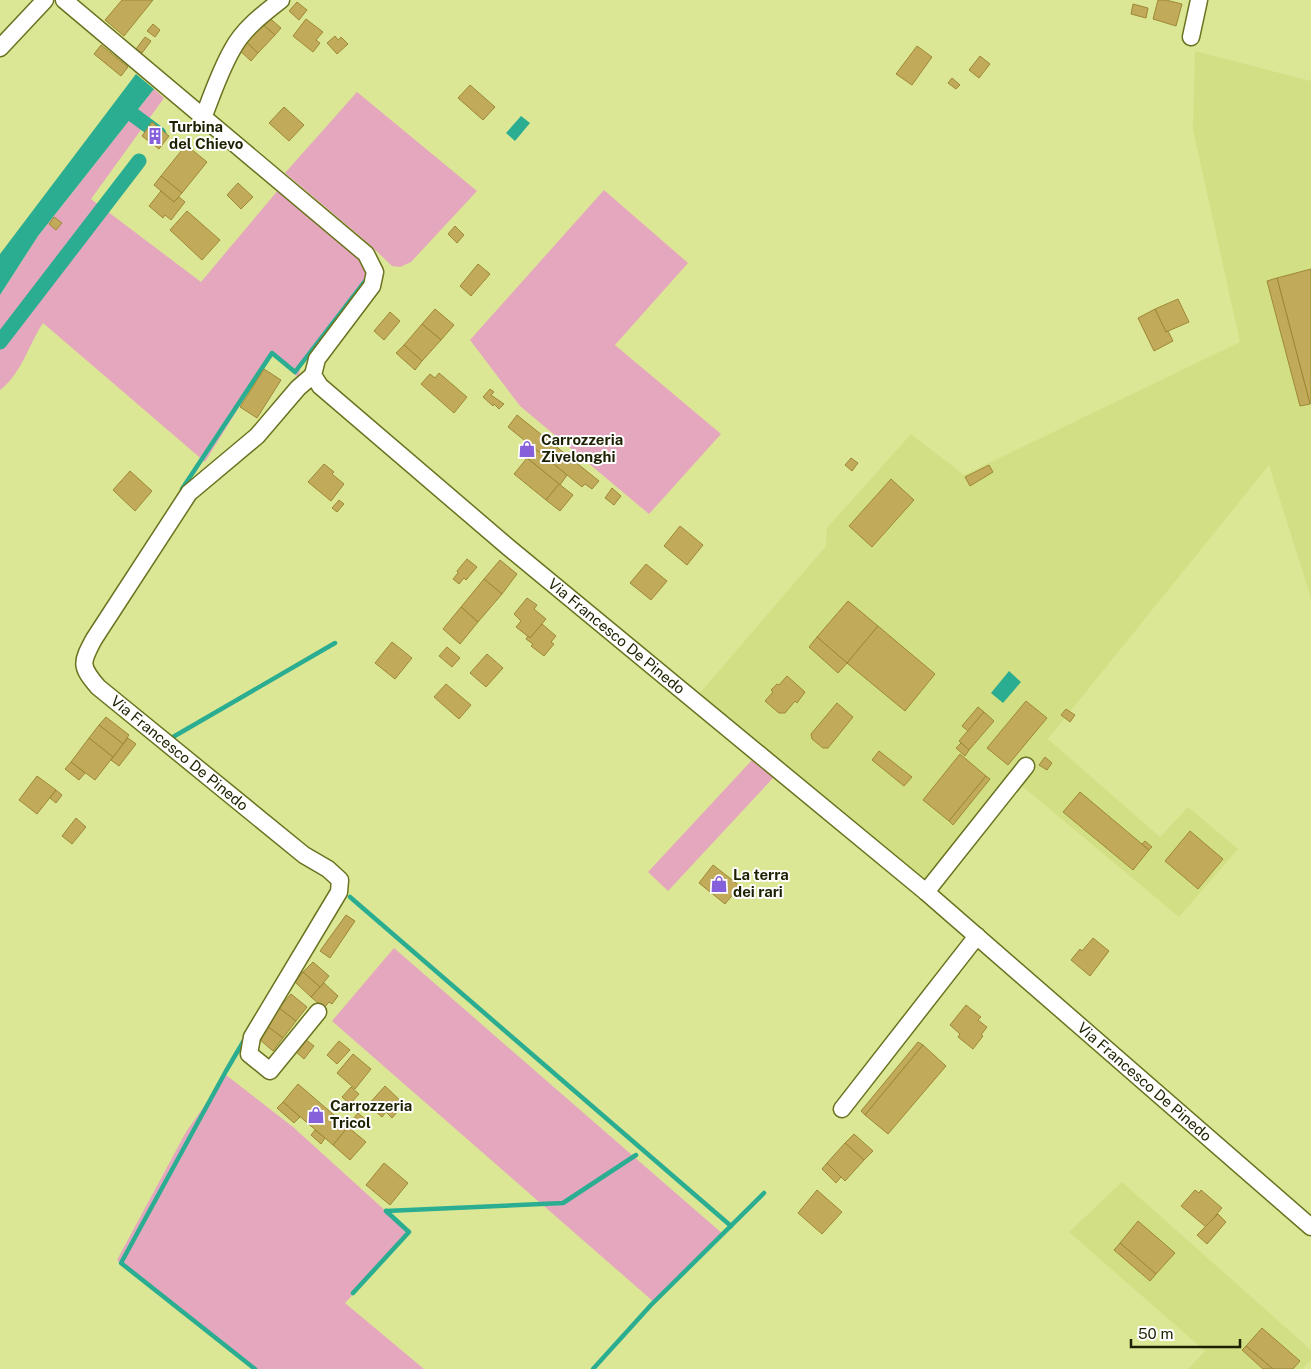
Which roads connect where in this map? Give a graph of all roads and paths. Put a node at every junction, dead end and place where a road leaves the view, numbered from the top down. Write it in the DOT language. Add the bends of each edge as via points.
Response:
graph roads {
  1 [pos="45,0"];
  2 [pos="64,0"];
  3 [pos="281,0"];
  4 [pos="1199,0"];
  5 [pos="1191,37"];
  6 [pos="0,48"];
  7 [pos="203,118"];
  8 [pos="313,375"];
  9 [pos="1026,766"];
  10 [pos="926,892"];
  11 [pos="977,936"];
  12 [pos="318,1012"];
  13 [pos="842,1109"];
  14 [pos="1311,1227"];
  1 -- 6 [label="street"];
  2 -- 7 [label="street, Via Francesco De Pinedo"];
  3 -- 7 [label="street" via="245,31 232,49"];
  4 -- 5 [label="street"];
  7 -- 8 [label="street, Via Francesco De Pinedo" via="366,254 375,272 372,286 317,359"];
  8 -- 10 [label="street, Via Francesco De Pinedo" via="320,386 514,552"];
  8 -- 12 [label="street, Via Francesco De Pinedo" via="257,436 189,493 94,639 84,662 85,672 98,687 304,855 328,868 340,880 339,892 252,1036 249,1054 270,1071"];
  9 -- 10 [label="street"];
  10 -- 11 [label="street, Via Francesco De Pinedo"];
  11 -- 13 [label="street"];
  11 -- 14 [label="street, Via Francesco De Pinedo"];
}
